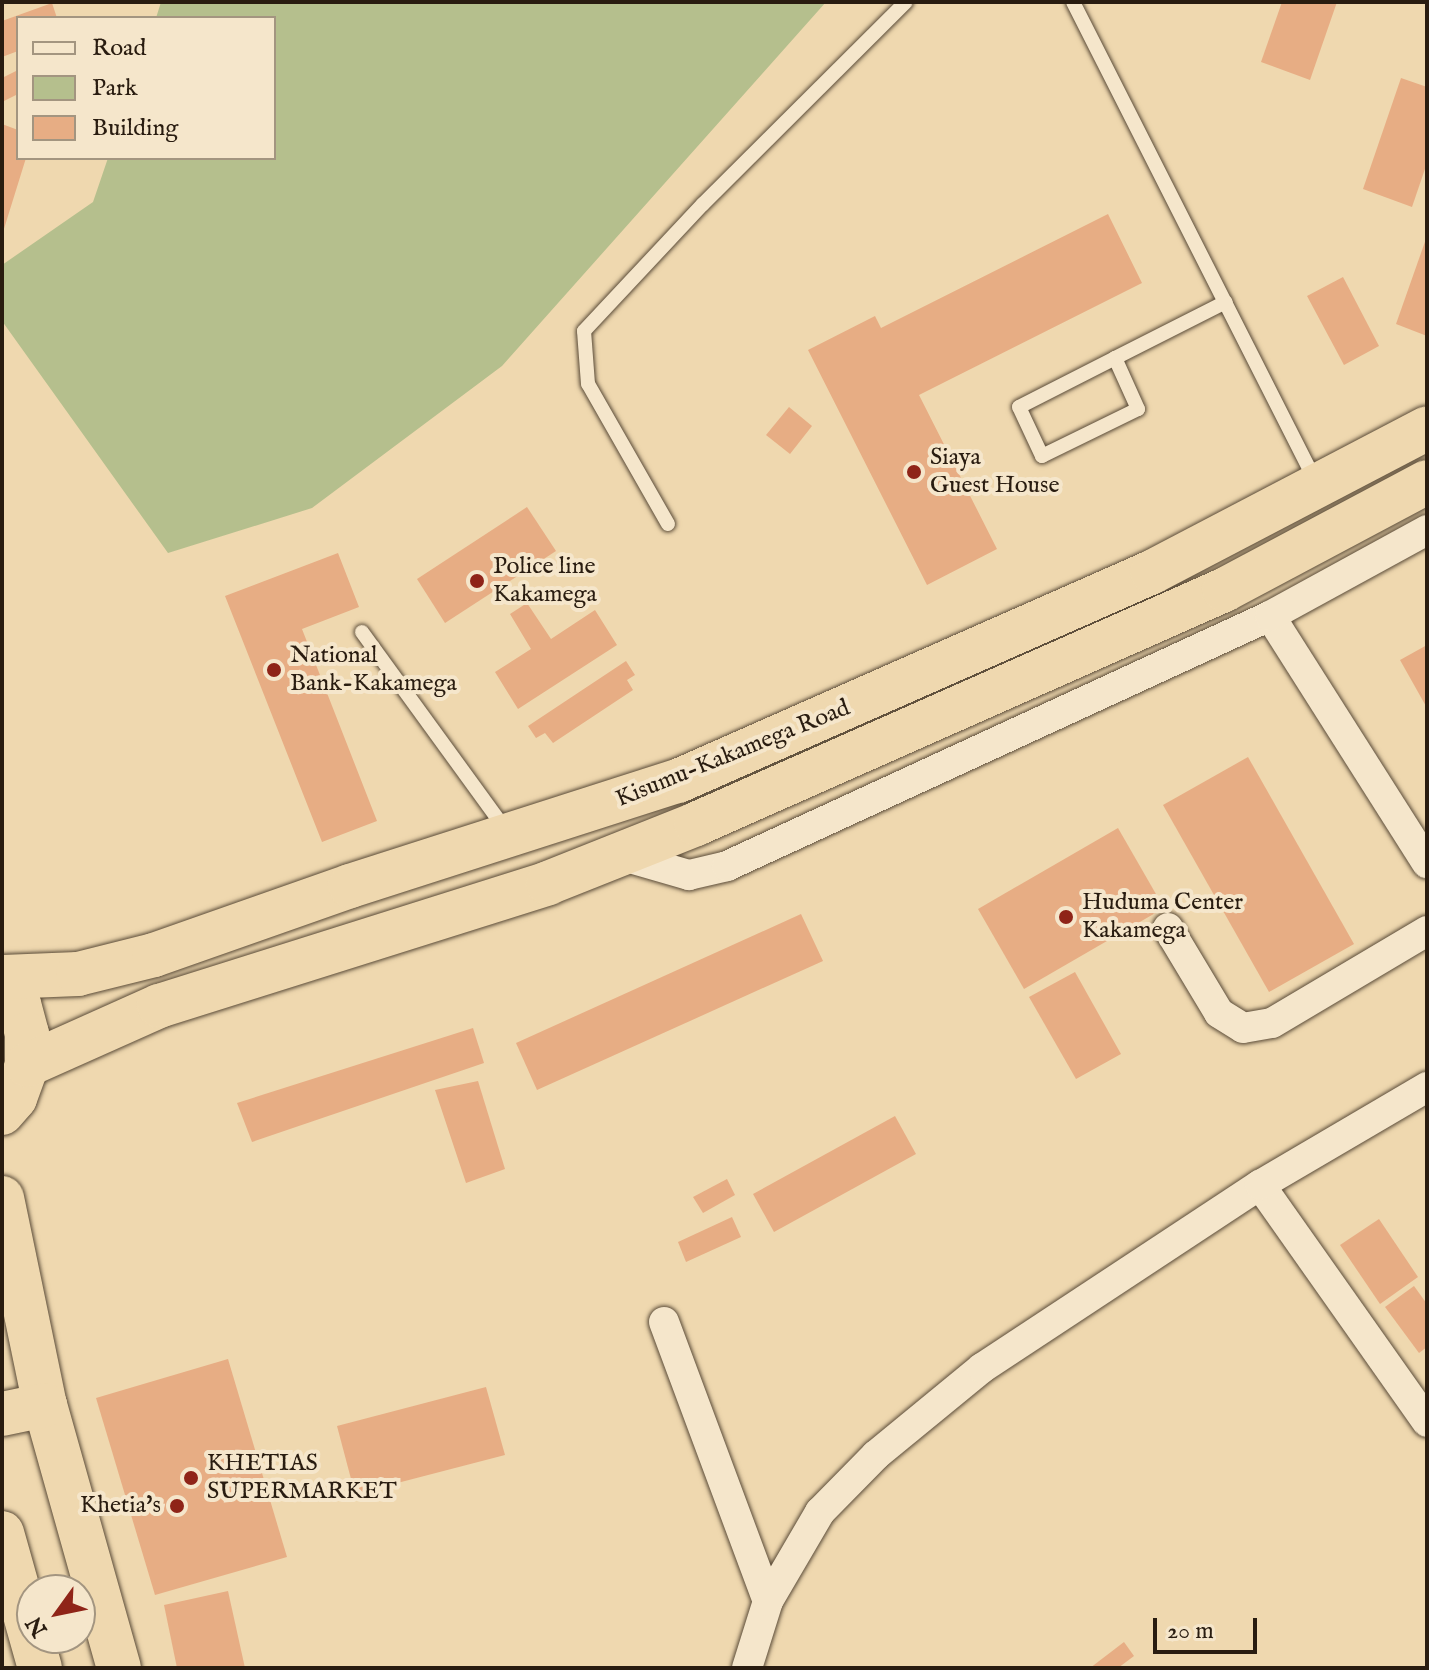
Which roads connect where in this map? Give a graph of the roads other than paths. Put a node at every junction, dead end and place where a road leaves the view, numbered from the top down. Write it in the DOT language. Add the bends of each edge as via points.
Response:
graph roads {
  1 [pos="906,2"];
  2 [pos="1073,2"];
  3 [pos="1226,302"];
  4 [pos="1115,358"];
  5 [pos="1427,428"];
  6 [pos="1427,482"];
  7 [pos="1319,487"];
  8 [pos="668,524"];
  9 [pos="1427,530"];
  10 [pos="1270,616"];
  11 [pos="362,632"];
  12 [pos="511,837"];
  13 [pos="620,855"];
  14 [pos="1427,863"];
  15 [pos="1168,928"];
  16 [pos="1427,931"];
  17 [pos="2,977"];
  18 [pos="27,1065"];
  19 [pos="1427,1087"];
  20 [pos="2,1113"];
  21 [pos="1260,1185"];
  22 [pos="2,1198"];
  23 [pos="664,1322"];
  24 [pos="45,1405"];
  25 [pos="2,1414"];
  26 [pos="1427,1422"];
  27 [pos="2,1533"];
  28 [pos="768,1601"];
  29 [pos="40,1668"];
  30 [pos="119,1668"];
  31 [pos="747,1668"];
  1 -- 8 [label="lane" via="584,331 588,384"];
  2 -- 3 [label="lane"];
  3 -- 4 [label="lane"];
  3 -- 7 [label="lane"];
  4 -- 4 [label="lane" via="1138,409 1042,456 1019,407"];
  5 -- 7 [label="highway, Kisumu-Kakamega Road"];
  6 -- 13 [label="highway, Kisumu-Kakamega Road" via="1224,590"];
  7 -- 12 [label="highway, Kisumu-Kakamega Road" via="1138,578 706,769"];
  9 -- 10 [label="street"];
  10 -- 13 [label="street" via="727,866 689,875"];
  10 -- 14 [label="street"];
  11 -- 12 [label="lane"];
  12 -- 17 [label="highway, Kisumu-Kakamega Road" via="350,886 154,955 78,974"];
  13 -- 18 [label="highway, Kisumu-Kakamega Road" via="548,883 159,1006"];
  15 -- 16 [label="street" via="1219,1013 1243,1028 1272,1023"];
  17 -- 18 [label="highway" via="19,1004 27,1034"];
  18 -- 20 [label="highway" via="15,1098"];
  19 -- 21 [label="street"];
  21 -- 26 [label="street"];
  21 -- 28 [label="street" via="982,1368 876,1455 820,1512"];
  22 -- 24 [label="highway"];
  23 -- 28 [label="street"];
  24 -- 25 [label="highway"];
  24 -- 30 [label="highway"];
  27 -- 29 [label="highway"];
  28 -- 31 [label="street"];
}
